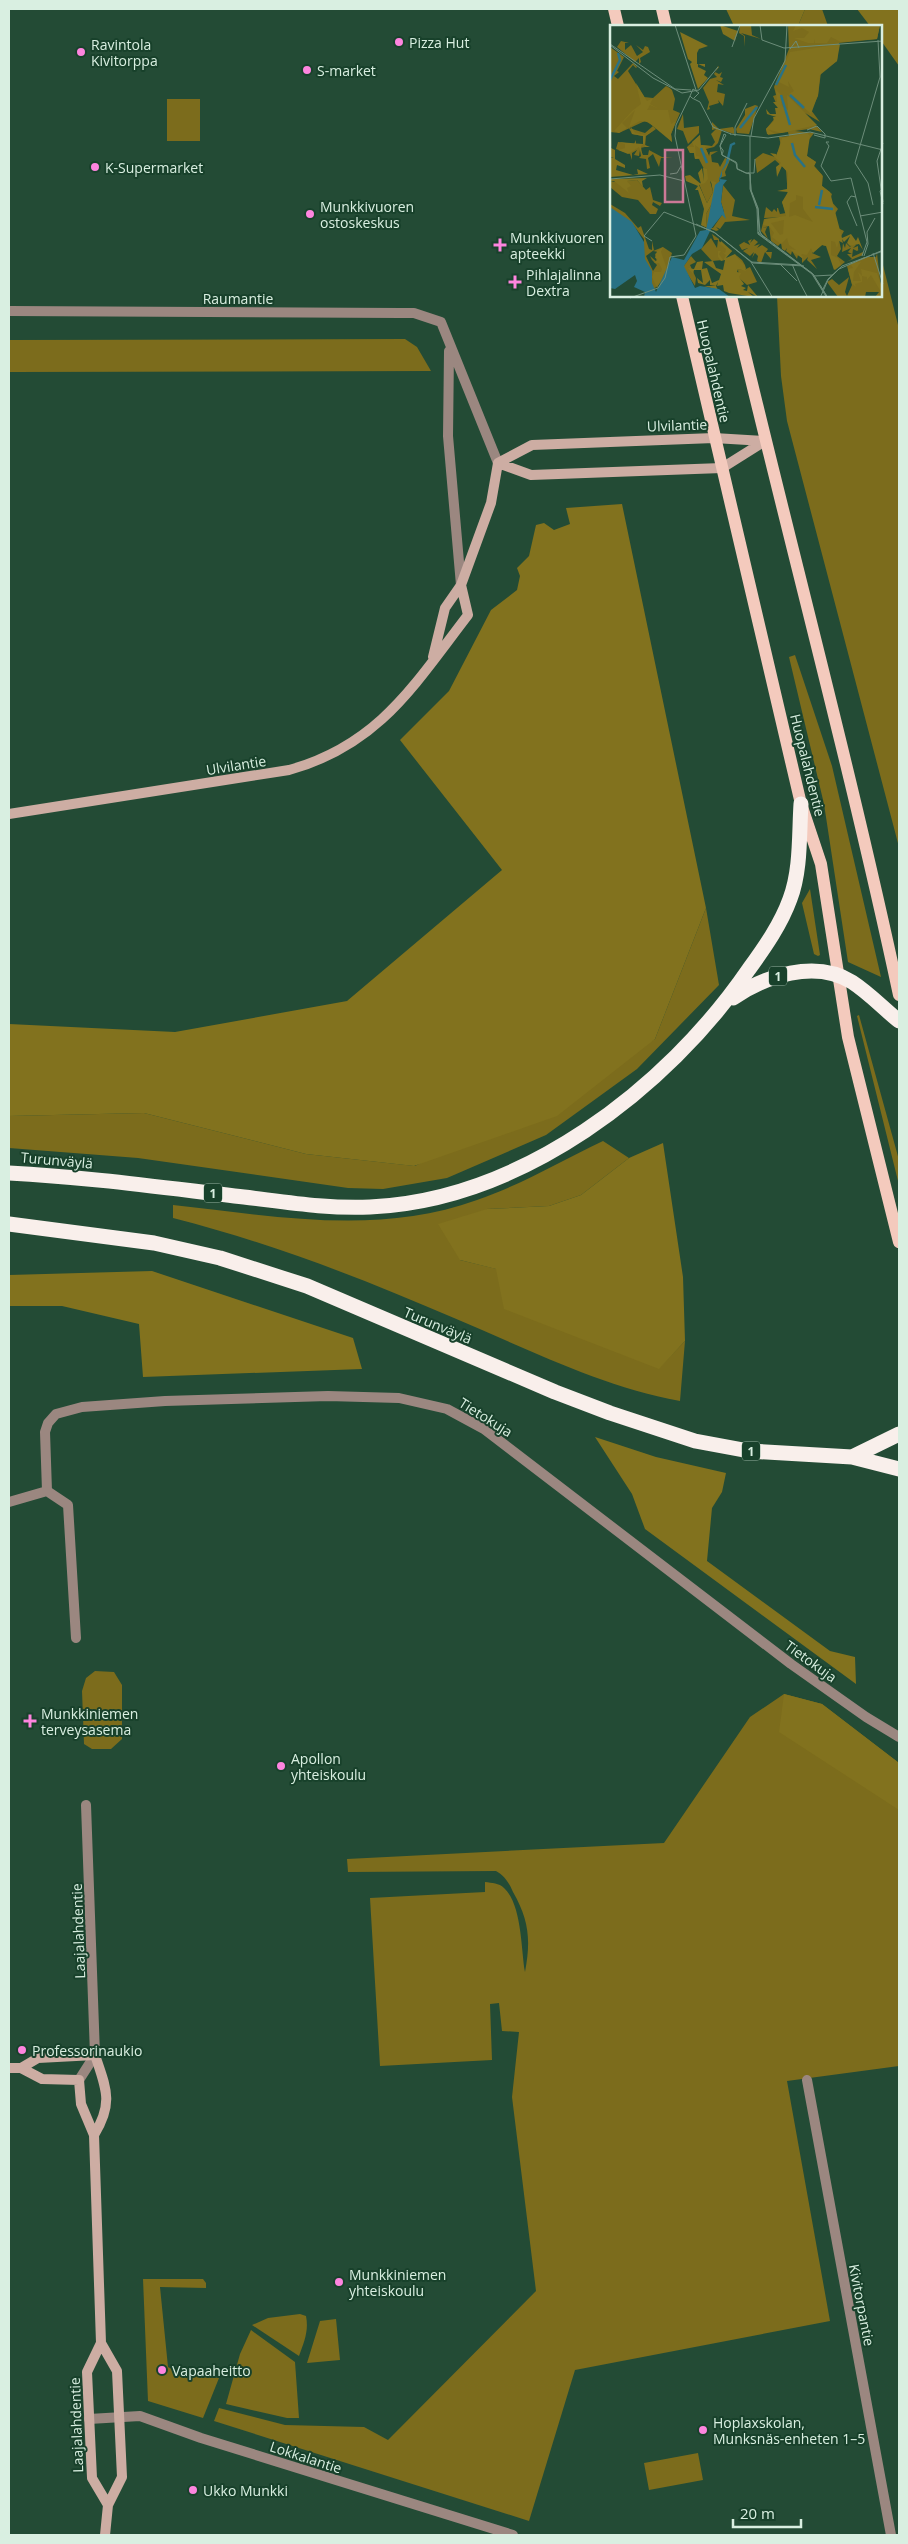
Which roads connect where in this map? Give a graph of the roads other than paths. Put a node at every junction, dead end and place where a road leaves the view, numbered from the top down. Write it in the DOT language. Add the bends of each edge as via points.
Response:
graph roads {
  1 [pos="614,9"];
  2 [pos="662,9"];
  3 [pos="618,25"];
  4 [pos="666,25"];
  5 [pos="682,298"];
  6 [pos="731,298"];
  7 [pos="9,310"];
  8 [pos="450,344"];
  9 [pos="714,438"];
  10 [pos="765,441"];
  11 [pos="498,463"];
  12 [pos="722,468"];
  13 [pos="452,490"];
  14 [pos="461,586"];
  15 [pos="430,664"];
  16 [pos="801,804"];
  17 [pos="9,814"];
  18 [pos="837,976"];
  19 [pos="899,996"];
  20 [pos="726,1004"];
  21 [pos="899,1021"];
  22 [pos="9,1173"];
  23 [pos="9,1224"];
  24 [pos="899,1242"];
  25 [pos="899,1434"];
  26 [pos="852,1457"];
  27 [pos="899,1469"];
  28 [pos="47,1491"];
  29 [pos="9,1502"];
  30 [pos="76,1638"];
  31 [pos="899,1737"];
  32 [pos="86,1805"];
  33 [pos="95,2055"];
  34 [pos="9,2068"];
  35 [pos="21,2068"];
  36 [pos="79,2080"];
  37 [pos="807,2080"];
  38 [pos="94,2135"];
  39 [pos="101,2343"];
  40 [pos="119,2418"];
  41 [pos="89,2419"];
  42 [pos="108,2505"];
  43 [pos="105,2535"];
  44 [pos="513,2535"];
  45 [pos="891,2535"];
  1 -- 3 [label="main road"];
  2 -- 4 [label="main road"];
  5 -- 9 [label="main road, Huopalahdentie"];
  6 -- 10 [label="main road"];
  7 -- 8 [label="street, Raumantie" via="414,314 441,322"];
  8 -- 11 [label="street, Raumantie"];
  8 -- 13 [label="street, Raumantie" via="448,417"];
  9 -- 10 [label="street, Ulvilantie"];
  9 -- 11 [label="street, Ulvilantie" via="532,445"];
  9 -- 12 [label="main road, Huopalahdentie"];
  10 -- 12 [label="street"];
  10 -- 19 [label="main road" via="859,809"];
  11 -- 12 [label="street" via="530,475"];
  11 -- 14 [label="street, Ulvilantie" via="491,502"];
  12 -- 16 [label="main road, Huopalahdentie"];
  13 -- 14 [label="street, Ulvilantie"];
  14 -- 15 [label="street, Ulvilantie" via="445,608"];
  14 -- 15 [label="street, Ulvilantie" via="468,615"];
  15 -- 17 [label="street, Ulvilantie" via="399,704 362,737 312,764 257,776"];
  16 -- 18 [label="main road, Huopalahdentie" via="821,864"];
  16 -- 20 [label="highway" via="796,878 790,900 772,936"];
  18 -- 20 [label="highway, 1" via="789,973 765,980"];
  18 -- 21 [label="highway, 1" via="852,982"];
  18 -- 24 [label="main road, Huopalahdentie" via="848,1037"];
  20 -- 22 [label="highway, Turunväylä / 1" via="679,1054 635,1093 555,1150 494,1179 418,1203 368,1208 327,1207"];
  23 -- 26 [label="highway, Turunväylä / 1" via="154,1243 220,1258 307,1286 554,1392 694,1441 749,1451"];
  25 -- 26 [label="highway"];
  26 -- 27 [label="highway, 1"];
  28 -- 29 [label="street"];
  28 -- 30 [label="street" via="68,1504"];
  28 -- 31 [label="street, Tietokuja" via="45,1432 56,1414 73,1409 165,1401 328,1396 399,1398 447,1409 484,1429 791,1664 866,1718"];
  32 -- 33 [label="street, Laajalahdentie"];
  33 -- 35 [label="street" via="38,2058"];
  33 -- 36 [label="street"];
  33 -- 38 [label="street, Laajalahdentie" via="106,2103 104,2118"];
  34 -- 35 [label="street"];
  35 -- 36 [label="street" via="42,2079"];
  36 -- 38 [label="street, Laajalahdentie" via="81,2104"];
  37 -- 45 [label="street, Kivitorpantie"];
  38 -- 39 [label="street, Laajalahdentie"];
  39 -- 40 [label="street, Laajalahdentie" via="117,2371"];
  39 -- 41 [label="street, Laajalahdentie" via="87,2372"];
  40 -- 41 [label="street, Lokkalantie"];
  40 -- 42 [label="street, Laajalahdentie" via="122,2477"];
  40 -- 44 [label="street, Lokkalantie" via="140,2416 151,2419 201,2438"];
  41 -- 42 [label="street, Laajalahdentie" via="92,2478"];
  42 -- 43 [label="street, Laajalahdentie"];
}
